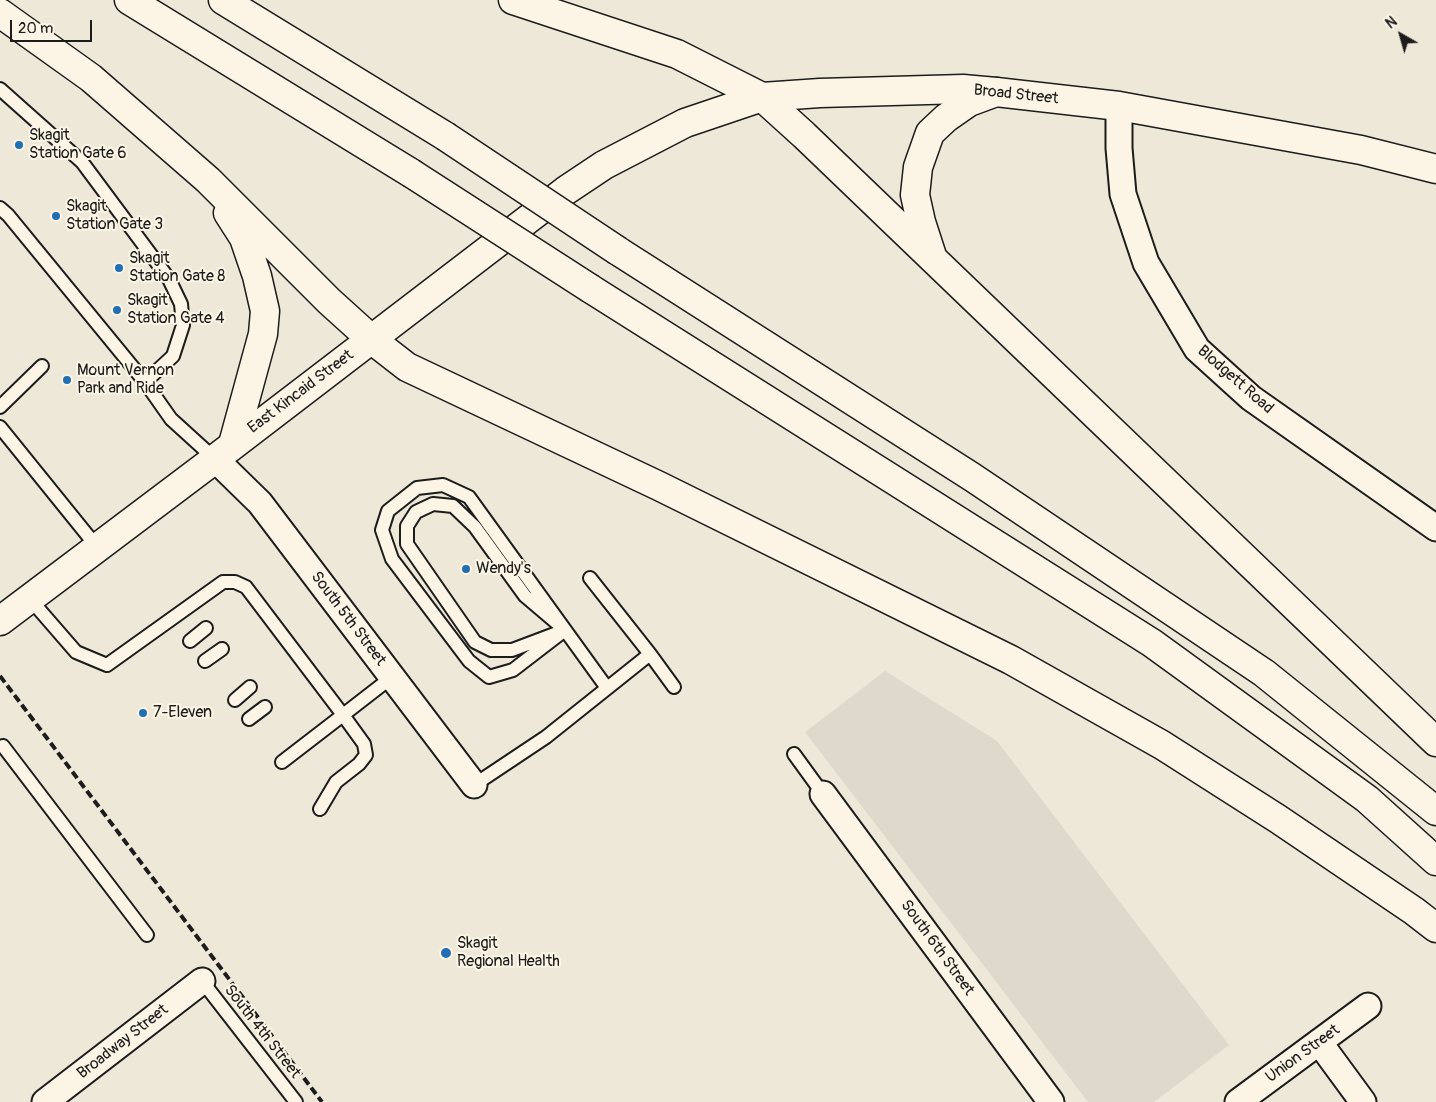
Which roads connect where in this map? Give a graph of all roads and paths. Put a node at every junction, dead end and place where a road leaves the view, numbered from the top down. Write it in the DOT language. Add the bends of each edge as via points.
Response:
graph roads {
  1 [pos="129,0"];
  2 [pos="222,0"];
  3 [pos="514,0"];
  4 [pos="0,13"];
  5 [pos="0,90"];
  6 [pos="996,92"];
  7 [pos="762,97"];
  8 [pos="1119,106"];
  9 [pos="604,165"];
  10 [pos="1436,169"];
  11 [pos="208,180"];
  12 [pos="0,208"];
  13 [pos="934,260"];
  14 [pos="371,339"];
  15 [pos="42,366"];
  16 [pos="146,382"];
  17 [pos="0,407"];
  18 [pos="0,427"];
  19 [pos="224,452"];
  20 [pos="1436,528"];
  21 [pos="97,547"];
  22 [pos="590,578"];
  23 [pos="30,599"];
  24 [pos="0,620"];
  25 [pos="206,628"];
  26 [pos="565,630"];
  27 [pos="190,641"];
  28 [pos="222,649"];
  29 [pos="650,654"];
  30 [pos="205,661"];
  31 [pos="392,677"];
  32 [pos="250,687"];
  33 [pos="674,687"];
  34 [pos="607,688"];
  35 [pos="235,700"];
  36 [pos="265,707"];
  37 [pos="343,714"];
  38 [pos="249,719"];
  39 [pos="1436,742"];
  40 [pos="3,746"];
  41 [pos="794,754"];
  42 [pos="282,762"];
  43 [pos="474,785"];
  44 [pos="823,794"];
  45 [pos="320,809"];
  46 [pos="1436,811"];
  47 [pos="1436,861"];
  48 [pos="1436,928"];
  49 [pos="147,935"];
  50 [pos="202,981"];
  51 [pos="1368,1006"];
  52 [pos="1319,1042"];
  53 [pos="45,1102"];
  54 [pos="296,1102"];
  55 [pos="1050,1102"];
  56 [pos="1238,1102"];
  57 [pos="1363,1102"];
  1 -- 47 [label="main road, bridge" via="411,173 1152,643 1366,799"];
  2 -- 46 [label="main road, bridge" via="445,136 618,251 972,477 1264,672"];
  3 -- 7 [label="main road" via="677,54"];
  4 -- 11 [label="main road" via="91,78"];
  5 -- 16 [label="lane" via="82,162 169,279 181,304 183,325 173,356"];
  6 -- 7 [label="main road, Broad Street" via="963,89"];
  6 -- 8 [label="main road, Broad Street"];
  6 -- 13 [label="main road" via="969,102 930,133 918,167 916,194 921,222"];
  7 -- 9 [label="main road, Broad Street" via="686,123"];
  7 -- 13 [label="main road"];
  8 -- 10 [label="main road, Broad Street" via="1361,150"];
  8 -- 20 [label="street, Blodgett Road" via="1122,194 1146,263 1197,349 1251,398"];
  9 -- 14 [label="main road, East Kincaid Street" via="565,191"];
  11 -- 14 [label="main road"];
  11 -- 19 [label="main road" via="244,238 265,311 263,334"];
  12 -- 16 [label="lane"];
  13 -- 39 [label="main road"];
  14 -- 19 [label="main road, East Kincaid Street"];
  14 -- 48 [label="main road" via="407,366 1011,660 1162,746 1286,825"];
  15 -- 17 [label="lane"];
  16 -- 19 [label="lane" via="171,419"];
  18 -- 21 [label="lane"];
  19 -- 21 [label="main road, East Kincaid Street"];
  19 -- 31 [label="street, South 5th Street"];
  21 -- 23 [label="main road, East Kincaid Street"];
  22 -- 29 [label="lane"];
  23 -- 24 [label="main road, East Kincaid Street"];
  23 -- 37 [label="lane" via="76,652 106,665 223,582 234,582 246,587 247,596 306,674"];
  25 -- 27 [label="lane"];
  26 -- 26 [label="lane" via="525,596 475,527 453,506 434,504 416,512 407,526 407,544 475,642 492,650 512,650"];
  26 -- 26 [label="lane" via="469,497 443,485 417,488 388,511 382,530 392,559 469,661 489,677 513,670"];
  26 -- 34 [label="lane"];
  28 -- 30 [label="lane"];
  29 -- 33 [label="lane"];
  29 -- 34 [label="lane"];
  31 -- 37 [label="lane"];
  31 -- 43 [label="street, South 5th Street"];
  32 -- 35 [label="lane"];
  34 -- 43 [label="lane" via="546,736"];
  36 -- 38 [label="lane"];
  37 -- 42 [label="lane"];
  37 -- 45 [label="lane" via="364,744 366,755 336,782"];
  40 -- 49 [label="lane"];
  41 -- 44 [label="lane"];
  44 -- 55 [label="street, South 6th Street"];
  50 -- 53 [label="street, Broadway Street"];
  50 -- 54 [label="lane, South 4th Street"];
  51 -- 52 [label="street, Union Street"];
  52 -- 56 [label="street, Union Street"];
  52 -- 57 [label="street"];
}
